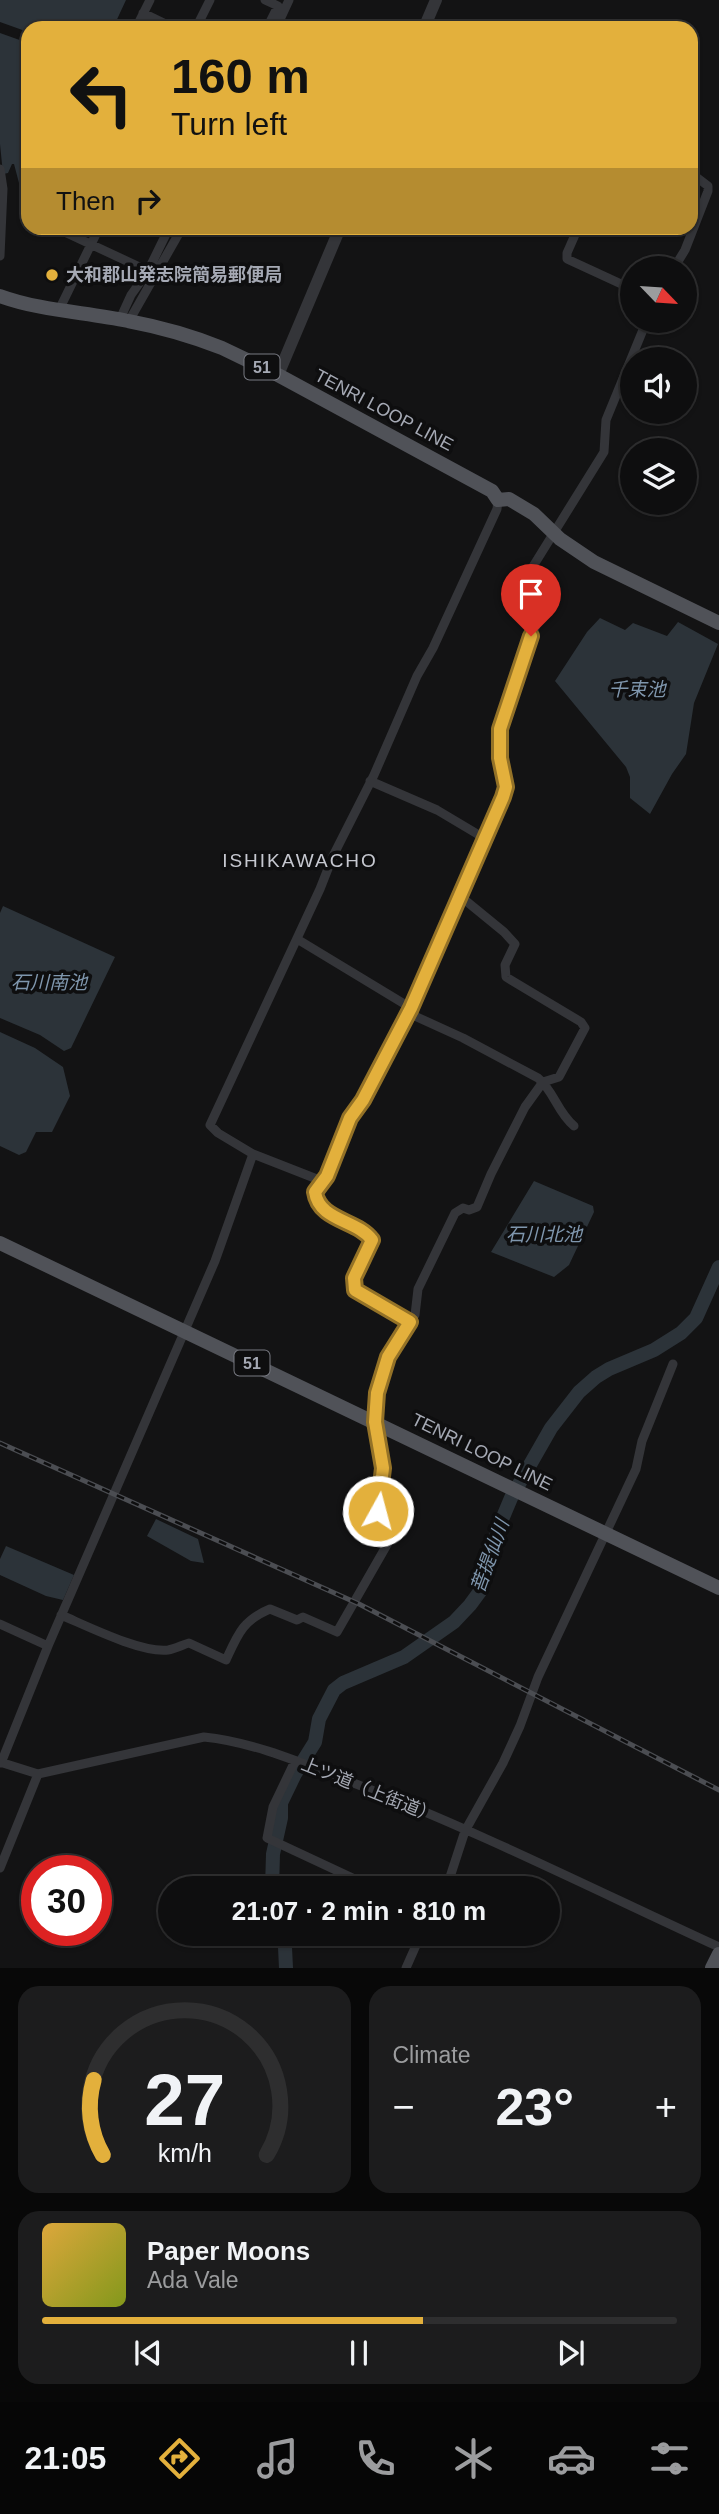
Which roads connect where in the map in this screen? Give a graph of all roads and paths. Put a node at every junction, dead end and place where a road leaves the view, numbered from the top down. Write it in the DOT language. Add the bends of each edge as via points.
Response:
graph roads {
  1 [pos="150,0"];
  2 [pos="210,0"];
  3 [pos="265,0"];
  4 [pos="289,0"];
  5 [pos="436,0"];
  6 [pos="143,13"];
  7 [pos="139,21"];
  8 [pos="160,21"];
  9 [pos="200,21"];
  10 [pos="270,21"];
  11 [pos="279,21"];
  12 [pos="427,21"];
  13 [pos="0,169"];
  14 [pos="698,178"];
  15 [pos="698,217"];
  16 [pos="71,235"];
  17 [pos="96,235"];
  18 [pos="166,235"];
  19 [pos="178,235"];
  20 [pos="337,235"];
  21 [pos="575,235"];
  22 [pos="691,235"];
  23 [pos="91,244"];
  24 [pos="0,256"];
  25 [pos="681,256"];
  26 [pos="148,271"];
  27 [pos="620,283"];
  28 [pos="0,296"];
  29 [pos="59,310"];
  30 [pos="124,320"];
  31 [pos="642,333"];
  32 [pos="278,375"];
  33 [pos="498,500"];
  34 [pos="554,531"];
  35 [pos="719,623"];
  36 [pos="370,782"];
  37 [pos="484,838"];
  38 [pos="460,896"];
  39 [pos="297,939"];
  40 [pos="409,1010"];
  41 [pos="543,1082"];
  42 [pos="574,1126"];
  43 [pos="253,1154"];
  44 [pos="322,1181"];
  45 [pos="0,1243"];
  46 [pos="410,1322"];
  47 [pos="184,1331"];
  48 [pos="673,1364"];
  49 [pos="375,1422"];
  50 [pos="607,1533"];
  51 [pos="719,1588"];
  52 [pos="61,1615"];
  53 [pos="0,1624"];
  54 [pos="48,1646"];
  55 [pos="295,1760"];
  56 [pos="0,1763"];
  57 [pos="38,1774"];
  58 [pos="465,1831"];
  59 [pos="0,1868"];
  60 [pos="348,1876"];
  61 [pos="450,1876"];
  62 [pos="417,1946"];
  63 [pos="719,1947"];
  64 [pos="719,1954"];
  65 [pos="409,1967"];
  66 [pos="712,1968"];
  1 -- 6 [label="street"];
  2 -- 9 [label="street"];
  3 -- 10 [label="street" via="278,6"];
  4 -- 11 [label="street"];
  5 -- 12 [label="street"];
  6 -- 7 [label="street"];
  6 -- 8 [label="street"];
  13 -- 24 [label="street"];
  14 -- 15 [label="street" via="708,186"];
  16 -- 23 [label="street"];
  17 -- 23 [label="street"];
  18 -- 26 [label="street"];
  19 -- 30 [label="street"];
  20 -- 32 [label="street"];
  21 -- 27 [label="street" via="568,259"];
  22 -- 25 [label="street"];
  23 -- 26 [label="street"];
  23 -- 29 [label="street"];
  26 -- 30 [label="street" via="131,295"];
  28 -- 29 [label="main road, TENRI LOOP LINE / 51"];
  29 -- 30 [label="main road, TENRI LOOP LINE / 51"];
  30 -- 32 [label="main road, TENRI LOOP LINE / 51" via="195,337"];
  31 -- 34 [label="street" via="606,420 604,452"];
  32 -- 33 [label="main road, TENRI LOOP LINE / 51" via="492,491"];
  33 -- 34 [label="main road, TENRI LOOP LINE / 51" via="509,499"];
  33 -- 36 [label="street"];
  34 -- 35 [label="main road, TENRI LOOP LINE / 51" via="594,562"];
  34 -- 37 [label="street" via="532,568 532,576 550,591 504,713 500,758 506,787"];
  36 -- 37 [label="street" via="437,810"];
  36 -- 39 [label="street"];
  37 -- 38 [label="street"];
  38 -- 40 [label="street"];
  38 -- 41 [label="street" via="515,944 505,965 506,977 585,1028 559,1077"];
  39 -- 40 [label="street"];
  39 -- 43 [label="street" via="210,1125"];
  40 -- 41 [label="street"];
  40 -- 44 [label="street" via="350,1118"];
  41 -- 42 [label="street" via="564,1118"];
  41 -- 46 [label="street" via="511,1133 477,1207 455,1213 418,1289"];
  43 -- 44 [label="street"];
  43 -- 47 [label="street"];
  44 -- 46 [label="street" via="315,1192 320,1206 372,1240 354,1278 355,1290"];
  45 -- 47 [label="main road, TENRI LOOP LINE / 51"];
  46 -- 49 [label="street" via="383,1369"];
  47 -- 49 [label="main road, TENRI LOOP LINE / 51"];
  47 -- 52 [label="street"];
  48 -- 50 [label="street" via="642,1441 636,1469"];
  49 -- 50 [label="main road, TENRI LOOP LINE / 51"];
  49 -- 52 [label="street" via="383,1468 378,1511 396,1529 337,1632 270,1609 253,1616 226,1660 189,1643 168,1650 118,1639"];
  50 -- 51 [label="main road, TENRI LOOP LINE / 51"];
  50 -- 58 [label="street" via="538,1677 503,1763"];
  52 -- 54 [label="street"];
  53 -- 54 [label="street"];
  54 -- 56 [label="street"];
  55 -- 57 [label="street, 上ツ道（上街道）" via="204,1737"];
  55 -- 58 [label="street, 上ツ道（上街道）"];
  55 -- 60 [label="street" via="273,1807 267,1838"];
  56 -- 57 [label="street, 上ツ道（上街道）"];
  57 -- 59 [label="street"];
  58 -- 61 [label="street"];
  58 -- 63 [label="street, 上ツ道（上街道）"];
  62 -- 65 [label="street"];
  64 -- 66 [label="main road"];
}
